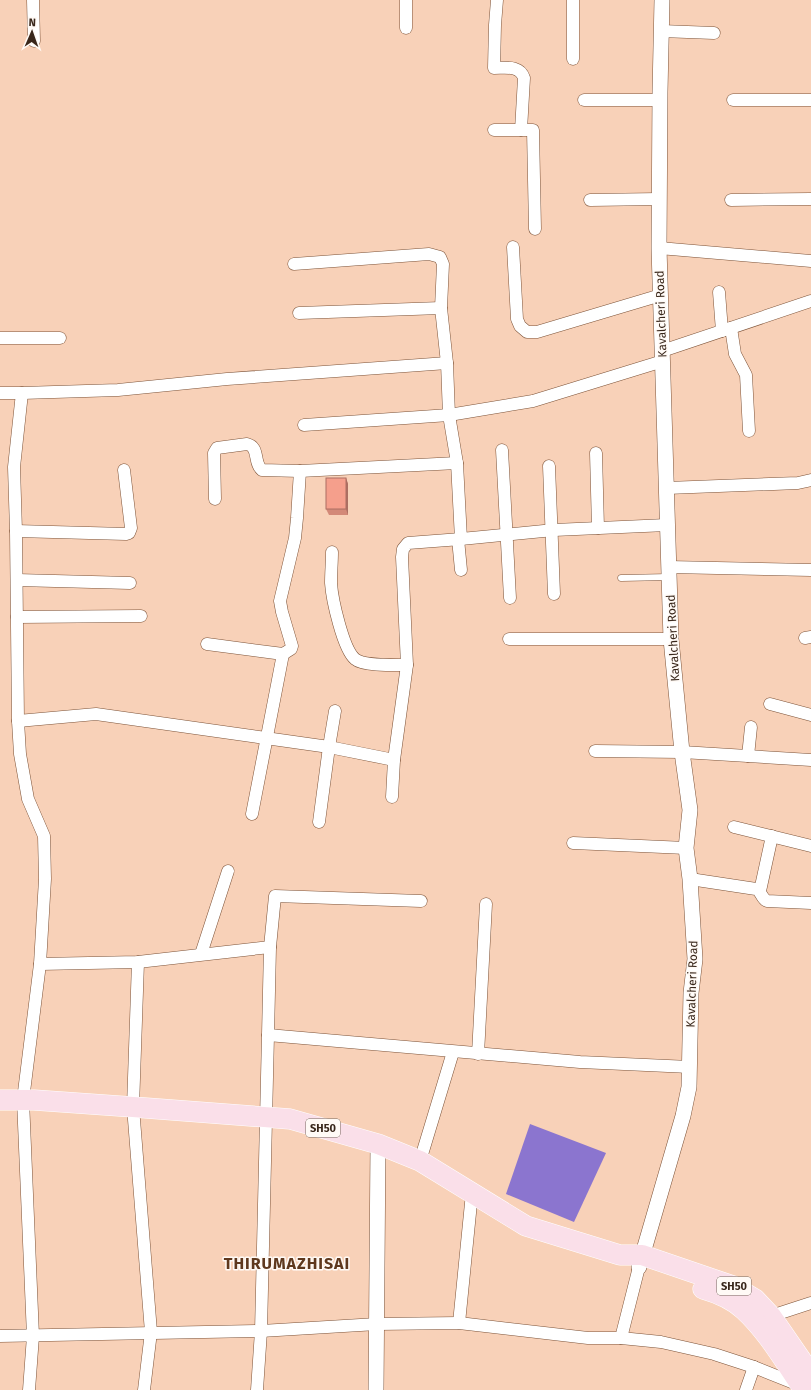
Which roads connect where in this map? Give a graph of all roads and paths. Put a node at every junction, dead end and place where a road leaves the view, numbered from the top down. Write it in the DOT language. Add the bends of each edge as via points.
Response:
graph roads {
  1 [pos="33,0"];
  2 [pos="406,0"];
  3 [pos="497,0"];
  4 [pos="573,0"];
  5 [pos="662,0"];
  6 [pos="406,28"];
  7 [pos="661,31"];
  8 [pos="714,34"];
  9 [pos="34,41"];
  10 [pos="573,59"];
  11 [pos="584,100"];
  12 [pos="660,100"];
  13 [pos="733,100"];
  14 [pos="811,100"];
  15 [pos="494,130"];
  16 [pos="521,130"];
  17 [pos="811,198"];
  18 [pos="659,199"];
  19 [pos="590,200"];
  20 [pos="731,200"];
  21 [pos="535,229"];
  22 [pos="513,247"];
  23 [pos="660,248"];
  24 [pos="811,261"];
  25 [pos="294,264"];
  26 [pos="719,292"];
  27 [pos="661,295"];
  28 [pos="811,301"];
  29 [pos="441,308"];
  30 [pos="299,312"];
  31 [pos="726,329"];
  32 [pos="0,338"];
  33 [pos="60,338"];
  34 [pos="662,356"];
  35 [pos="447,363"];
  36 [pos="0,393"];
  37 [pos="22,393"];
  38 [pos="449,415"];
  39 [pos="304,425"];
  40 [pos="749,431"];
  41 [pos="502,450"];
  42 [pos="596,453"];
  43 [pos="457,463"];
  44 [pos="549,466"];
  45 [pos="124,470"];
  46 [pos="300,471"];
  47 [pos="811,480"];
  48 [pos="666,488"];
  49 [pos="215,499"];
  50 [pos="668,525"];
  51 [pos="598,528"];
  52 [pos="16,531"];
  53 [pos="551,531"];
  54 [pos="507,535"];
  55 [pos="460,539"];
  56 [pos="332,552"];
  57 [pos="460,570"];
  58 [pos="811,570"];
  59 [pos="669,572"];
  60 [pos="621,578"];
  61 [pos="16,580"];
  62 [pos="130,583"];
  63 [pos="554,594"];
  64 [pos="510,598"];
  65 [pos="141,616"];
  66 [pos="17,617"];
  67 [pos="509,639"];
  68 [pos="671,639"];
  69 [pos="207,644"];
  70 [pos="284,654"];
  71 [pos="407,665"];
  72 [pos="770,704"];
  73 [pos="335,711"];
  74 [pos="811,715"];
  75 [pos="18,721"];
  76 [pos="751,727"];
  77 [pos="267,738"];
  78 [pos="329,747"];
  79 [pos="595,751"];
  80 [pos="682,752"];
  81 [pos="748,756"];
  82 [pos="394,760"];
  83 [pos="811,760"];
  84 [pos="392,797"];
  85 [pos="252,814"];
  86 [pos="319,822"];
  87 [pos="734,827"];
  88 [pos="772,836"];
  89 [pos="573,843"];
  90 [pos="811,846"];
  91 [pos="686,848"];
  92 [pos="228,871"];
  93 [pos="690,879"];
  94 [pos="760,891"];
  95 [pos="421,901"];
  96 [pos="811,903"];
  97 [pos="486,904"];
  98 [pos="270,947"];
  99 [pos="201,954"];
  100 [pos="138,962"];
  101 [pos="40,964"];
  102 [pos="268,1035"];
  103 [pos="453,1052"];
  104 [pos="478,1054"];
  105 [pos="690,1067"];
  106 [pos="0,1100"];
  107 [pos="23,1100"];
  108 [pos="133,1107"];
  109 [pos="266,1118"];
  110 [pos="378,1144"];
  111 [pos="420,1161"];
  112 [pos="472,1193"];
  113 [pos="640,1261"];
  114 [pos="811,1303"];
  115 [pos="798,1308"];
  116 [pos="811,1312"];
  117 [pos="763,1319"];
  118 [pos="459,1323"];
  119 [pos="377,1324"];
  120 [pos="261,1331"];
  121 [pos="150,1332"];
  122 [pos="0,1336"];
  123 [pos="33,1336"];
  124 [pos="621,1338"];
  125 [pos="754,1367"];
  126 [pos="805,1383"];
  127 [pos="29,1390"];
  128 [pos="144,1390"];
  129 [pos="257,1390"];
  130 [pos="376,1390"];
  131 [pos="746,1390"];
  1 -- 9 [label="street"];
  2 -- 6 [label="street"];
  3 -- 16 [label="street" via="494,68 517,69 522,73 524,78"];
  4 -- 10 [label="street"];
  5 -- 7 [label="street, Kavalcheri Road"];
  7 -- 8 [label="street"];
  7 -- 12 [label="street, Kavalcheri Road"];
  11 -- 12 [label="street"];
  12 -- 18 [label="street, Kavalcheri Road"];
  13 -- 14 [label="street"];
  15 -- 16 [label="street"];
  16 -- 21 [label="street" via="533,130"];
  17 -- 20 [label="street"];
  18 -- 19 [label="street"];
  18 -- 23 [label="street, Kavalcheri Road"];
  22 -- 27 [label="street" via="518,319 526,332 537,332"];
  23 -- 24 [label="street"];
  23 -- 27 [label="street, Kavalcheri Road"];
  25 -- 29 [label="street" via="435,255 440,257 444,264"];
  26 -- 31 [label="street"];
  27 -- 34 [label="street, Kavalcheri Road"];
  28 -- 31 [label="street"];
  29 -- 30 [label="street"];
  29 -- 35 [label="street"];
  31 -- 34 [label="street"];
  31 -- 40 [label="street" via="746,374"];
  32 -- 33 [label="street"];
  34 -- 38 [label="street" via="533,401"];
  34 -- 48 [label="street, Kavalcheri Road"];
  35 -- 37 [label="street" via="227,379 118,390"];
  35 -- 38 [label="street"];
  36 -- 37 [label="street"];
  37 -- 52 [label="street" via="14,467"];
  38 -- 39 [label="street"];
  38 -- 43 [label="street"];
  41 -- 54 [label="street"];
  42 -- 51 [label="street"];
  43 -- 46 [label="street"];
  43 -- 55 [label="street"];
  44 -- 53 [label="street"];
  45 -- 52 [label="street" via="131,528 129,533"];
  46 -- 49 [label="street" via="262,470 258,466 252,445 217,448 214,453"];
  46 -- 70 [label="street" via="294,538 280,601 292,646"];
  47 -- 48 [label="street" via="798,483"];
  48 -- 50 [label="street, Kavalcheri Road"];
  50 -- 51 [label="street"];
  50 -- 59 [label="street, Kavalcheri Road"];
  51 -- 53 [label="street"];
  52 -- 61 [label="street"];
  53 -- 54 [label="street"];
  53 -- 63 [label="street"];
  54 -- 55 [label="street"];
  54 -- 64 [label="street"];
  55 -- 57 [label="street"];
  55 -- 71 [label="street" via="408,543 403,549"];
  56 -- 71 [label="street" via="331,584 336,611 351,654 356,660 363,662"];
  58 -- 59 [label="street"];
  59 -- 60 [label="lane"];
  59 -- 68 [label="street, Kavalcheri Road"];
  61 -- 62 [label="street"];
  61 -- 66 [label="street"];
  65 -- 66 [label="street"];
  66 -- 75 [label="street"];
  67 -- 68 [label="street"];
  68 -- 80 [label="street, Kavalcheri Road"];
  69 -- 70 [label="street"];
  70 -- 77 [label="street"];
  71 -- 82 [label="street"];
  72 -- 74 [label="street"];
  73 -- 78 [label="street"];
  75 -- 77 [label="street" via="96,714"];
  75 -- 101 [label="street" via="20,754 28,799 44,836 46,878"];
  76 -- 81 [label="street"];
  77 -- 78 [label="street"];
  77 -- 85 [label="street"];
  78 -- 82 [label="street"];
  78 -- 86 [label="street"];
  79 -- 80 [label="street"];
  80 -- 81 [label="street"];
  80 -- 91 [label="street, Kavalcheri Road" via="690,810"];
  81 -- 83 [label="street"];
  82 -- 84 [label="street"];
  87 -- 88 [label="street"];
  88 -- 90 [label="street"];
  88 -- 94 [label="street"];
  89 -- 91 [label="street"];
  91 -- 93 [label="street, Kavalcheri Road"];
  92 -- 99 [label="street"];
  93 -- 94 [label="street"];
  93 -- 105 [label="street, Kavalcheri Road" via="695,959"];
  94 -- 96 [label="street" via="767,901"];
  95 -- 98 [label="street" via="275,896"];
  97 -- 104 [label="street"];
  98 -- 99 [label="street"];
  98 -- 102 [label="street"];
  99 -- 100 [label="street"];
  100 -- 101 [label="street"];
  100 -- 108 [label="street"];
  101 -- 107 [label="street"];
  102 -- 103 [label="street"];
  102 -- 109 [label="street"];
  103 -- 104 [label="street"];
  103 -- 111 [label="street"];
  104 -- 105 [label="street"];
  105 -- 113 [label="street, Kavalcheri Road" via="683,1116"];
  106 -- 107 [label="main road, SH50"];
  107 -- 108 [label="main road, SH50"];
  107 -- 123 [label="street"];
  108 -- 109 [label="main road, SH50"];
  108 -- 121 [label="street"];
  109 -- 110 [label="main road, SH50" via="290,1119"];
  109 -- 120 [label="street"];
  110 -- 111 [label="main road, SH50"];
  110 -- 119 [label="street"];
  111 -- 112 [label="main road, SH50"];
  112 -- 113 [label="main road, SH50" via="526,1226"];
  112 -- 118 [label="street"];
  113 -- 117 [label="main road, SH50" via="733,1286 755,1299"];
  113 -- 124 [label="street"];
  114 -- 115 [label="street"];
  115 -- 116 [label="street"];
  115 -- 117 [label="street"];
  117 -- 126 [label="main road, SH50"];
  118 -- 119 [label="street"];
  118 -- 124 [label="street" via="588,1338"];
  119 -- 120 [label="street"];
  119 -- 130 [label="street"];
  120 -- 121 [label="street"];
  120 -- 129 [label="street"];
  121 -- 123 [label="street"];
  121 -- 128 [label="street"];
  122 -- 123 [label="street"];
  123 -- 127 [label="street"];
  124 -- 125 [label="street" via="661,1342 714,1354"];
  125 -- 126 [label="street"];
  125 -- 131 [label="street"];
}
